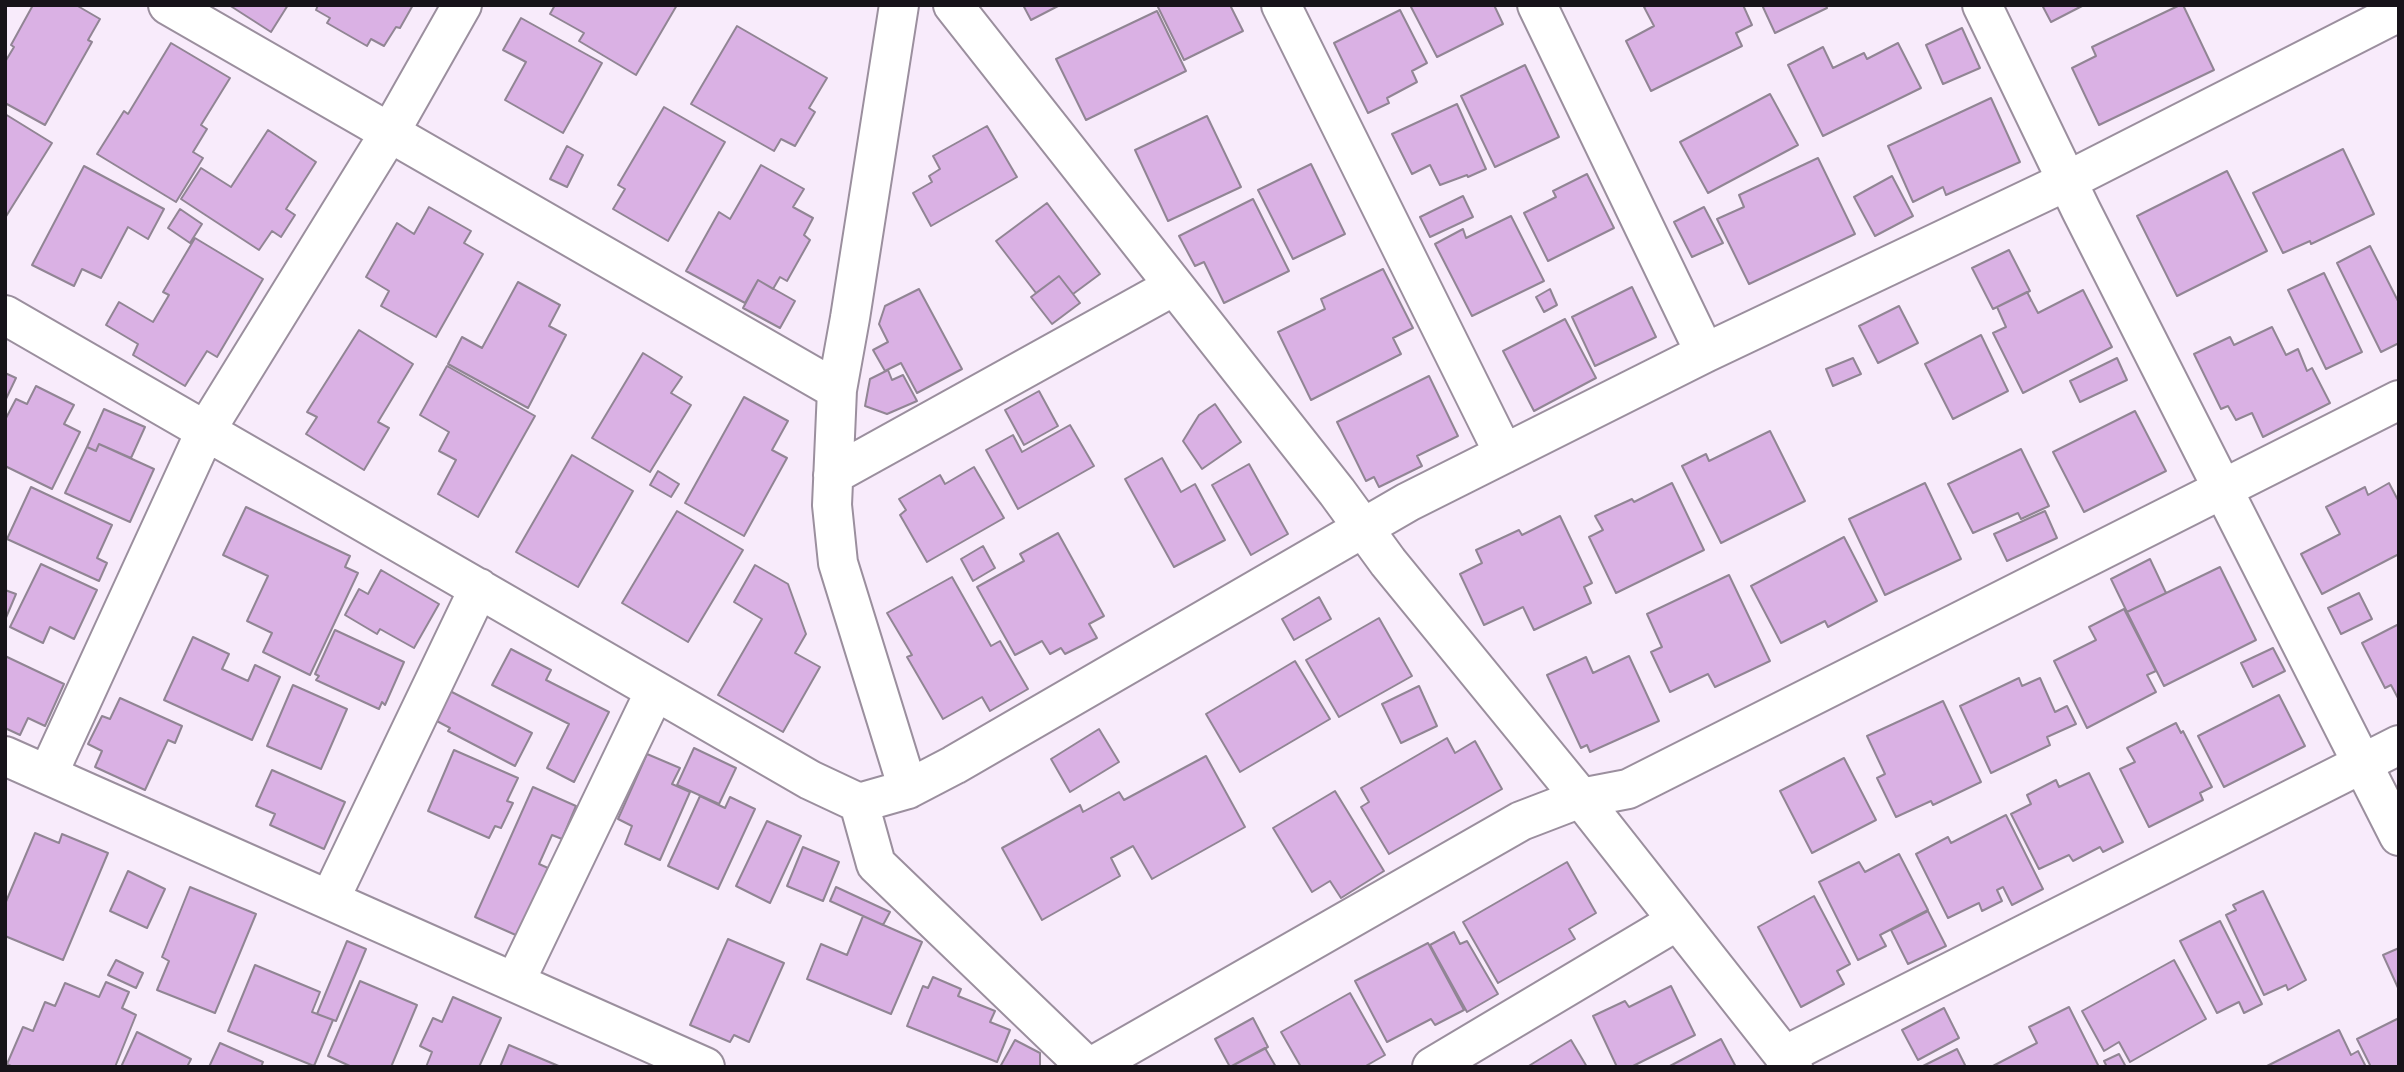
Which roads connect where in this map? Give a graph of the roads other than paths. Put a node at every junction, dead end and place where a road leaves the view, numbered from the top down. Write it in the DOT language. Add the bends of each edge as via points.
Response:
graph roads {
  1 [pos="168,5"];
  2 [pos="462,5"];
  3 [pos="899,5"];
  4 [pos="953,5"];
  5 [pos="1281,5"];
  6 [pos="1537,5"];
  7 [pos="1982,5"];
  8 [pos="2396,5"];
  9 [pos="2399,12"];
  10 [pos="390,132"];
  11 [pos="2067,181"];
  12 [pos="1174,286"];
  13 [pos="5,315"];
  14 [pos="1705,353"];
  15 [pos="837,390"];
  16 [pos="2399,400"];
  17 [pos="206,430"];
  18 [pos="1504,454"];
  19 [pos="833,475"];
  20 [pos="2223,488"];
  21 [pos="1363,526"];
  22 [pos="479,588"];
  23 [pos="655,691"];
  24 [pos="2399,745"];
  25 [pos="5,756"];
  26 [pos="2363,763"];
  27 [pos="48,774"];
  28 [pos="908,789"];
  29 [pos="1581,799"];
  30 [pos="859,803"];
  31 [pos="2399,836"];
  32 [pos="330,899"];
  33 [pos="1677,920"];
  34 [pos="515,982"];
  35 [pos="1789,1061"];
  36 [pos="705,1067"];
  37 [pos="1089,1067"];
  38 [pos="1432,1067"];
  1 -- 10 [label="street"];
  2 -- 10 [label="street"];
  3 -- 15 [label="street"];
  4 -- 12 [label="street"];
  5 -- 18 [label="street"];
  6 -- 14 [label="street"];
  7 -- 11 [label="street"];
  8 -- 9 [label="street"];
  9 -- 11 [label="street"];
  10 -- 15 [label="street"];
  10 -- 17 [label="street"];
  11 -- 14 [label="street"];
  11 -- 20 [label="street"];
  12 -- 19 [label="street"];
  12 -- 21 [label="street"];
  13 -- 17 [label="street"];
  14 -- 18 [label="street"];
  15 -- 19 [label="street"];
  16 -- 20 [label="street"];
  17 -- 22 [label="street"];
  17 -- 27 [label="street"];
  18 -- 21 [label="street"];
  19 -- 28 [label="street" via="838,563"];
  20 -- 26 [label="street"];
  20 -- 29 [label="street" via="1628,789"];
  21 -- 28 [label="street"];
  21 -- 29 [label="street"];
  22 -- 23 [label="street"];
  22 -- 32 [label="street"];
  23 -- 30 [label="street"];
  23 -- 34 [label="street"];
  24 -- 26 [label="street"];
  25 -- 27 [label="street"];
  26 -- 31 [label="street"];
  26 -- 35 [label="street"];
  27 -- 32 [label="street"];
  28 -- 30 [label="street"];
  29 -- 33 [label="street"];
  29 -- 37 [label="street" via="1521,821"];
  30 -- 37 [label="street" via="876,864"];
  32 -- 34 [label="street"];
  33 -- 35 [label="street"];
  33 -- 38 [label="street"];
  34 -- 36 [label="street"];
}
